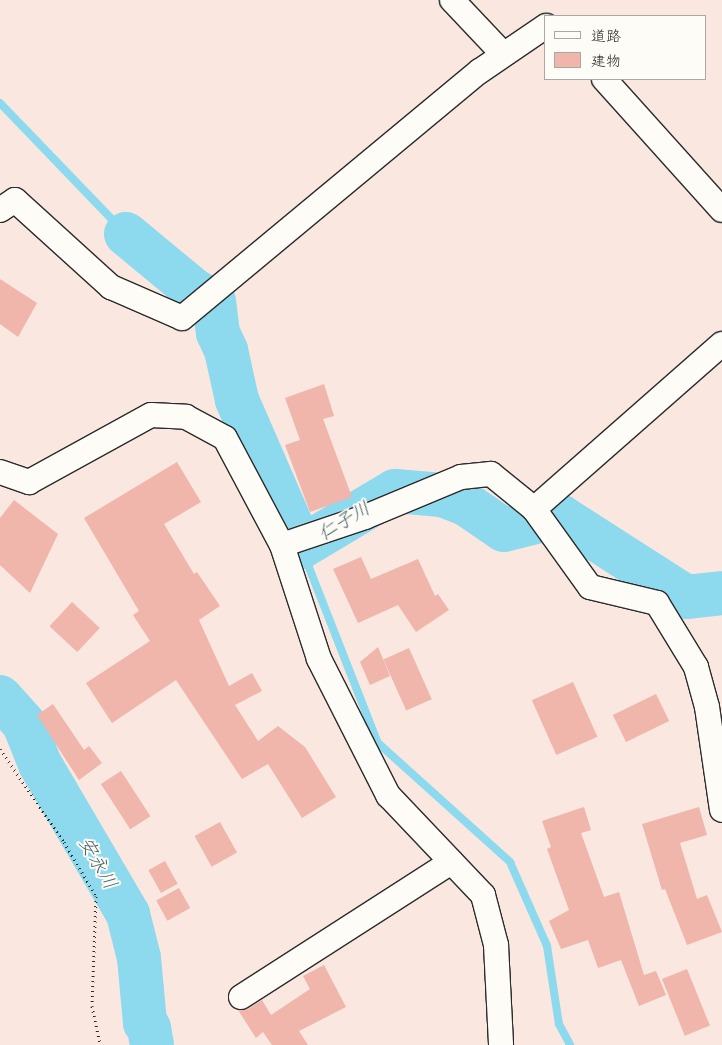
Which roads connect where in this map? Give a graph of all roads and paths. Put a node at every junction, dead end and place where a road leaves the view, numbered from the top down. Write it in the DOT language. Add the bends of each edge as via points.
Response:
graph roads {
  1 [pos="452,0"];
  2 [pos="544,27"];
  3 [pos="503,54"];
  4 [pos="605,80"];
  5 [pos="0,210"];
  6 [pos="722,210"];
  7 [pos="722,344"];
  8 [pos="0,472"];
  9 [pos="534,510"];
  10 [pos="282,545"];
  11 [pos="0,749"];
  12 [pos="722,810"];
  13 [pos="451,862"];
  14 [pos="241,997"];
  15 [pos="100,1045"];
  16 [pos="500,1045"];
  1 -- 3 [label="street"];
  2 -- 3 [label="street"];
  3 -- 5 [label="street" via="182,318 111,287 15,200"];
  4 -- 6 [label="street"];
  7 -- 9 [label="street"];
  8 -- 10 [label="street" via="29,482 151,415 186,417 225,438"];
  9 -- 10 [label="street" via="491,474 461,477 365,517"];
  9 -- 12 [label="street" via="590,586 657,603 696,667 707,707"];
  10 -- 13 [label="street" via="319,659 388,795"];
  11 -- 15 [label="path" via="64,842 96,896 92,1006"];
  13 -- 14 [label="street"];
  13 -- 16 [label="street" via="482,895 496,945"];
}
